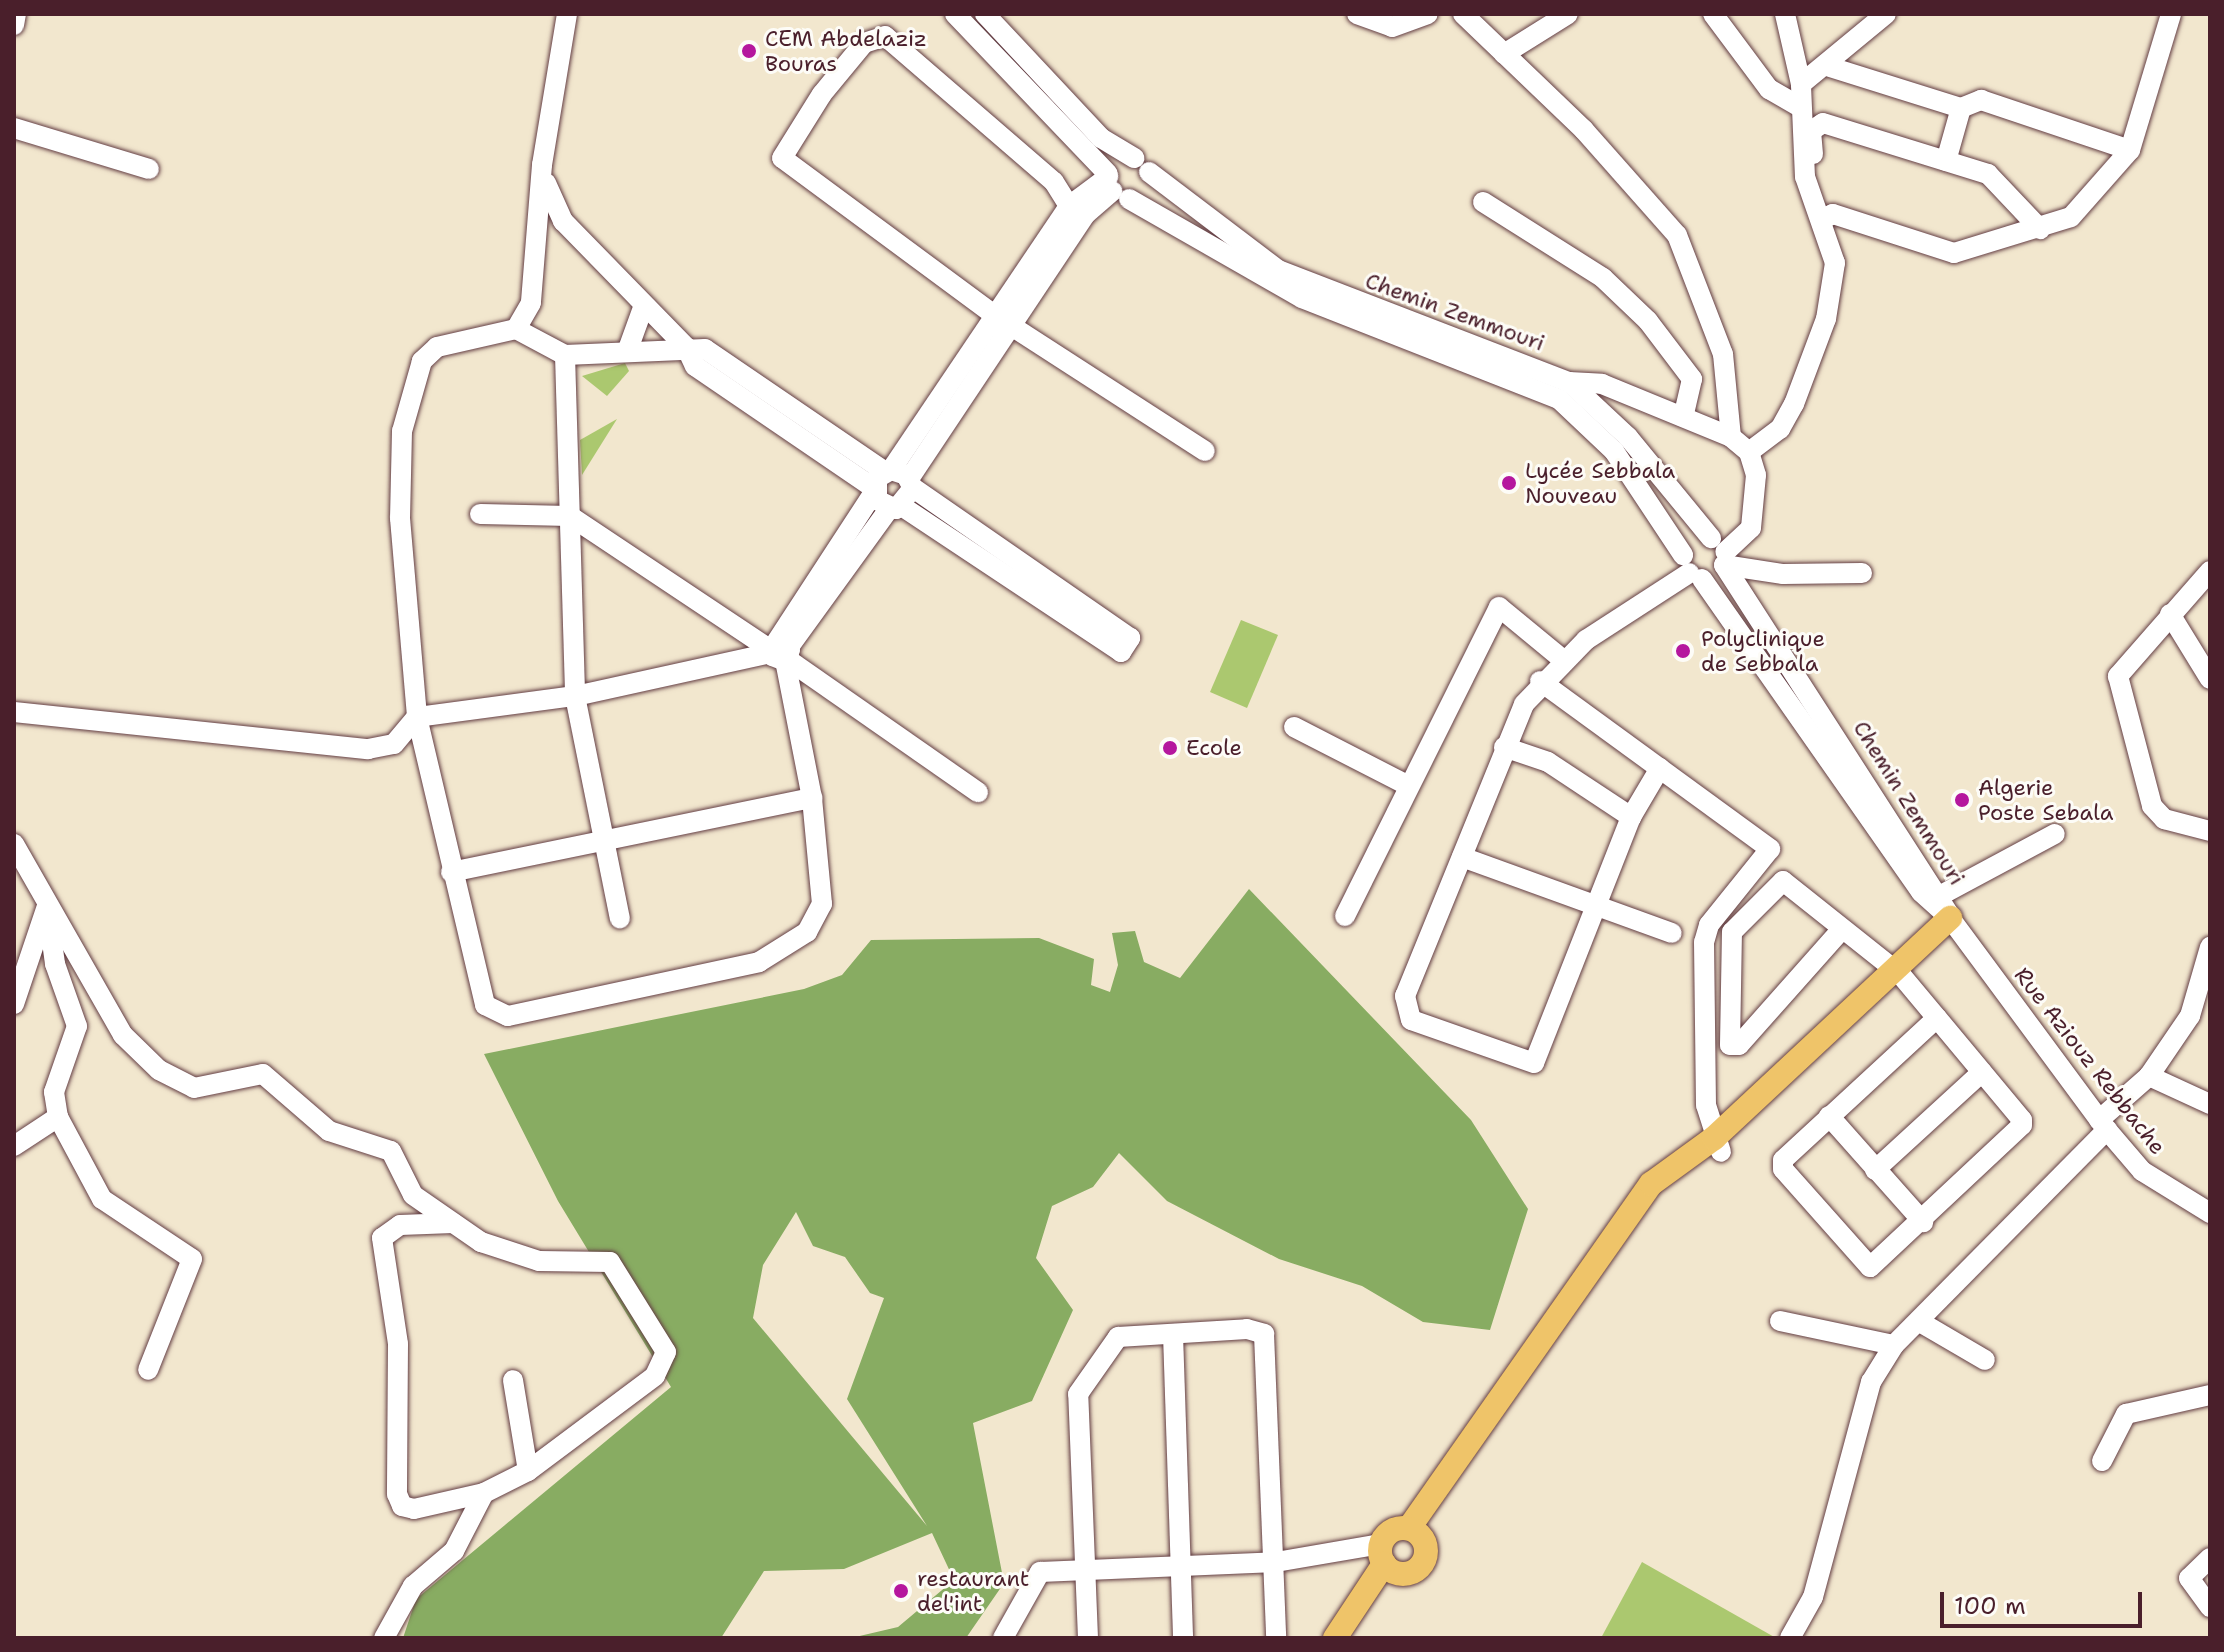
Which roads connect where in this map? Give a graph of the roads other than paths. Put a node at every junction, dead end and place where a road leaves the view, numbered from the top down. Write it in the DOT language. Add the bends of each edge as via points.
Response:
graph roads {
  1 [pos="16,14"];
  2 [pos="567,14"];
  3 [pos="955,14"];
  4 [pos="985,14"];
  5 [pos="1357,14"];
  6 [pos="1428,14"];
  7 [pos="1463,14"];
  8 [pos="1568,14"];
  9 [pos="1713,14"];
  10 [pos="1785,14"];
  11 [pos="1886,14"];
  12 [pos="2171,14"];
  13 [pos="14,25"];
  14 [pos="1504,54"];
  15 [pos="1830,67"];
  16 [pos="1801,84"];
  17 [pos="1799,106"];
  18 [pos="1961,108"];
  19 [pos="14,128"];
  20 [pos="2130,150"];
  21 [pos="1946,161"];
  22 [pos="542,165"];
  23 [pos="1141,165"];
  24 [pos="149,169"];
  25 [pos="1114,185"];
  26 [pos="1483,202"];
  27 [pos="1069,206"];
  28 [pos="1828,216"];
  29 [pos="2040,229"];
  30 [pos="644,305"];
  31 [pos="1004,320"];
  32 [pos="516,329"];
  33 [pos="686,347"];
  34 [pos="627,352"];
  35 [pos="565,355"];
  36 [pos="1569,382"];
  37 [pos="1683,417"];
  38 [pos="1731,437"];
  39 [pos="1205,451"];
  40 [pos="1749,452"];
  41 [pos="892,488"];
  42 [pos="480,514"];
  43 [pos="570,516"];
  44 [pos="1720,551"];
  45 [pos="1691,569"];
  46 [pos="2210,571"];
  47 [pos="1862,573"];
  48 [pos="2170,614"];
  49 [pos="780,652"];
  50 [pos="1562,659"];
  51 [pos="2210,679"];
  52 [pos="1540,681"];
  53 [pos="575,696"];
  54 [pos="14,712"];
  55 [pos="417,717"];
  56 [pos="1294,727"];
  57 [pos="1504,747"];
  58 [pos="1660,768"];
  59 [pos="1409,786"];
  60 [pos="978,792"];
  61 [pos="812,798"];
  62 [pos="1631,817"];
  63 [pos="2210,831"];
  64 [pos="2055,834"];
  65 [pos="604,841"];
  66 [pos="14,844"];
  67 [pos="1462,857"];
  68 [pos="451,872"];
  69 [pos="1594,905"];
  70 [pos="47,906"];
  71 [pos="1950,913"];
  72 [pos="1345,916"];
  73 [pos="620,919"];
  74 [pos="1842,929"];
  75 [pos="1672,933"];
  76 [pos="2210,947"];
  77 [pos="1897,972"];
  78 [pos="14,1004"];
  79 [pos="1937,1018"];
  80 [pos="1982,1072"];
  81 [pos="2149,1076"];
  82 [pos="2210,1104"];
  83 [pos="1829,1116"];
  84 [pos="58,1117"];
  85 [pos="2103,1125"];
  86 [pos="1717,1145"];
  87 [pos="14,1146"];
  88 [pos="1875,1170"];
  89 [pos="2210,1213"];
  90 [pos="1923,1222"];
  91 [pos="453,1223"];
  92 [pos="1780,1321"];
  93 [pos="1920,1322"];
  94 [pos="1173,1334"];
  95 [pos="1894,1345"];
  96 [pos="1985,1360"];
  97 [pos="148,1370"];
  98 [pos="513,1380"];
  99 [pos="2210,1395"];
  100 [pos="2102,1461"];
  101 [pos="528,1471"];
  102 [pos="484,1493"];
  103 [pos="1415,1532"];
  104 [pos="2210,1558"];
  105 [pos="1386,1560"];
  106 [pos="1276,1562"];
  107 [pos="1087,1568"];
  108 [pos="1179,1569"];
  109 [pos="2210,1607"];
  110 [pos="384,1638"];
  111 [pos="1003,1638"];
  112 [pos="1088,1638"];
  113 [pos="1183,1638"];
  114 [pos="1276,1638"];
  115 [pos="1335,1638"];
  116 [pos="1347,1638"];
  117 [pos="1790,1638"];
  1 -- 13 [label="street"];
  2 -- 22 [label="street"];
  3 -- 25 [label="street, Chemin Zemmouri"];
  4 -- 23 [label="street, Chemin Zemmouri" via="1101,138"];
  5 -- 6 [label="street" via="1392,27"];
  7 -- 14 [label="street"];
  8 -- 14 [label="street"];
  9 -- 17 [label="street" via="1769,89"];
  10 -- 16 [label="street"];
  11 -- 16 [label="street"];
  12 -- 20 [label="street"];
  14 -- 38 [label="street" via="1677,235 1723,354"];
  15 -- 18 [label="street"];
  16 -- 17 [label="street"];
  17 -- 28 [label="street" via="1805,177"];
  18 -- 20 [label="street" via="1981,100 2008,105"];
  18 -- 21 [label="street"];
  19 -- 24 [label="street"];
  20 -- 29 [label="street" via="2085,207"];
  21 -- 28 [label="street" via="1818,124 1810,141"];
  21 -- 29 [label="street" via="1995,178"];
  22 -- 30 [label="street" via="563,221"];
  22 -- 32 [label="street" via="531,303"];
  23 -- 25 [label="street" via="1118,161"];
  23 -- 25 [label="street" via="1146,190"];
  23 -- 36 [label="street, Chemin Zemmouri" via="1278,270"];
  25 -- 27 [label="street"];
  25 -- 31 [label="street"];
  25 -- 45 [label="street, Chemin Zemmouri" via="1302,298 1559,399 1614,451"];
  26 -- 37 [label="street" via="1603,278 1648,321 1692,379"];
  27 -- 31 [label="street"];
  27 -- 31 [label="street" via="1054,182 885,36 864,43 822,94 782,158"];
  28 -- 29 [label="street" via="1954,253"];
  28 -- 40 [label="street" via="1835,263 1826,319 1780,429"];
  30 -- 33 [label="street"];
  30 -- 34 [label="street"];
  31 -- 39 [label="street"];
  31 -- 41 [label="street"];
  32 -- 35 [label="street"];
  32 -- 55 [label="street" via="437,347 411,389 400,518"];
  33 -- 34 [label="street"];
  33 -- 41 [label="street" via="695,366"];
  34 -- 35 [label="street"];
  35 -- 43 [label="street"];
  36 -- 37 [label="street" via="1602,384"];
  36 -- 44 [label="street, Chemin Zemmouri" via="1628,437"];
  37 -- 38 [label="street"];
  38 -- 40 [label="street"];
  40 -- 44 [label="street" via="1756,475 1751,528"];
  41 -- 41 [label="street" via="1121,652 1130,638"];
  41 -- 49 [label="street"];
  42 -- 43 [label="street"];
  43 -- 49 [label="street"];
  43 -- 53 [label="street"];
  44 -- 45 [label="street"];
  44 -- 45 [label="street" via="1693,540"];
  44 -- 47 [label="street" via="1783,574"];
  44 -- 71 [label="street, Chemin Zemmouri"];
  45 -- 50 [label="street" via="1656,588"];
  45 -- 71 [label="street, Chemin Zemmouri" via="1921,892"];
  46 -- 48 [label="street"];
  48 -- 51 [label="street"];
  48 -- 63 [label="street" via="2118,676 2152,806 2164,819"];
  49 -- 53 [label="street"];
  49 -- 60 [label="street"];
  49 -- 61 [label="street"];
  50 -- 52 [label="street"];
  50 -- 59 [label="street" via="1499,607"];
  52 -- 57 [label="street"];
  52 -- 58 [label="street"];
  53 -- 55 [label="street"];
  53 -- 65 [label="street"];
  54 -- 55 [label="street" via="368,749 394,744"];
  55 -- 68 [label="street"];
  56 -- 59 [label="street"];
  57 -- 62 [label="street" via="1548,762"];
  57 -- 67 [label="street"];
  58 -- 62 [label="street"];
  58 -- 86 [label="street" via="1770,849 1709,925 1704,942 1706,1105"];
  59 -- 72 [label="street"];
  61 -- 65 [label="street"];
  61 -- 68 [label="street" via="822,904 802,937 759,962 522,1013 494,1011 480,996"];
  62 -- 69 [label="street"];
  64 -- 71 [label="street"];
  65 -- 68 [label="street"];
  65 -- 73 [label="street"];
  66 -- 70 [label="street"];
  67 -- 69 [label="street"];
  67 -- 69 [label="street" via="1405,996 1411,1020 1423,1026 1534,1063"];
  69 -- 75 [label="street"];
  70 -- 78 [label="street"];
  70 -- 84 [label="street" via="55,964 77,1026 54,1092"];
  70 -- 91 [label="street" via="123,1035 159,1070 194,1088 263,1074 273,1079 329,1131 391,1151 413,1195"];
  71 -- 77 [label="main road"];
  71 -- 85 [label="street, Rue Aziouz Rebbache"];
  74 -- 74 [label="street" via="1775,882 1732,932 1730,1045 1739,1045"];
  74 -- 77 [label="street"];
  76 -- 81 [label="street" via="2190,1016"];
  77 -- 79 [label="street"];
  77 -- 86 [label="main road"];
  79 -- 80 [label="street"];
  79 -- 83 [label="street"];
  80 -- 88 [label="street"];
  80 -- 90 [label="street" via="2022,1125"];
  81 -- 82 [label="street"];
  81 -- 85 [label="street"];
  83 -- 88 [label="street"];
  83 -- 90 [label="street" via="1783,1160 1783,1169 1870,1267"];
  84 -- 87 [label="street"];
  84 -- 97 [label="street" via="102,1199 192,1259"];
  85 -- 89 [label="street, Rue Aziouz Rebbache" via="2142,1171"];
  85 -- 93 [label="street"];
  86 -- 103 [label="main road" via="1659,1193"];
  88 -- 90 [label="street"];
  91 -- 101 [label="street" via="481,1242 539,1261 610,1262 666,1352 655,1376"];
  91 -- 102 [label="street" via="400,1225 382,1238 398,1344 397,1494 402,1506 414,1509"];
  92 -- 95 [label="street"];
  93 -- 95 [label="street"];
  93 -- 96 [label="street"];
  94 -- 106 [label="street" via="1264,1334"];
  94 -- 107 [label="street" via="1118,1337 1078,1394"];
  94 -- 108 [label="street"];
  95 -- 117 [label="street" via="1871,1382 1813,1597"];
  98 -- 101 [label="street"];
  99 -- 100 [label="street" via="2126,1414"];
  101 -- 102 [label="street"];
  102 -- 110 [label="street" via="454,1551 413,1586"];
  103 -- 105 [label="main road"];
  103 -- 105 [label="main road" via="1422,1565"];
  104 -- 109 [label="street" via="2189,1578"];
  105 -- 106 [label="street"];
  105 -- 115 [label="main road"];
  105 -- 116 [label="main road"];
  106 -- 108 [label="street"];
  106 -- 114 [label="street"];
  107 -- 108 [label="street"];
  107 -- 111 [label="street" via="1040,1572 1029,1581"];
  107 -- 112 [label="street"];
  108 -- 113 [label="street"];
}
